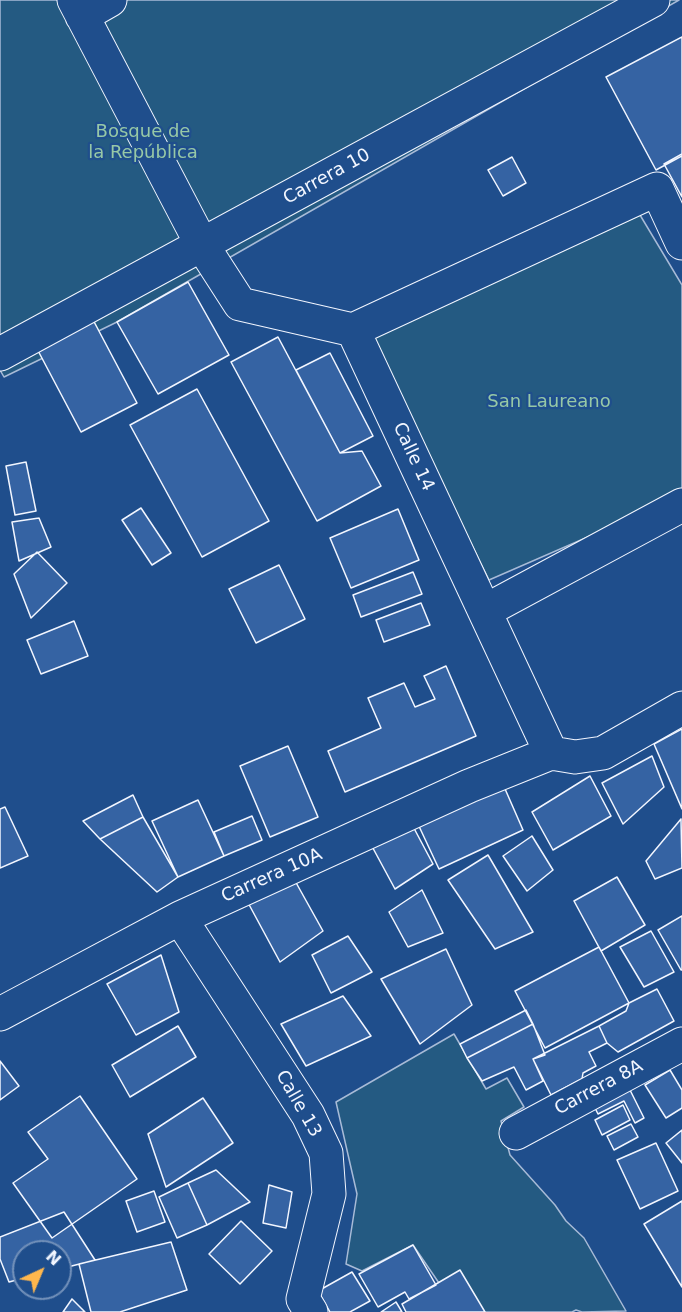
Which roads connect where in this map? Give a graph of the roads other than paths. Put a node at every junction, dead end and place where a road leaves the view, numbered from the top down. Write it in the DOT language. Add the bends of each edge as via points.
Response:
graph roads {
  1 [pos="110,0"];
  2 [pos="653,0"];
  3 [pos="78,8"];
  4 [pos="682,243"];
  5 [pos="202,245"];
  6 [pos="353,330"];
  7 [pos="0,354"];
  8 [pos="682,505"];
  9 [pos="486,611"];
  10 [pos="682,708"];
  11 [pos="551,753"];
  12 [pos="180,918"];
  13 [pos="0,1014"];
  14 [pos="682,1044"];
  15 [pos="516,1133"];
  16 [pos="300,1308"];
  1 -- 3 [label="street"];
  2 -- 5 [label="street, Carrera 10"];
  3 -- 5 [label="street"];
  4 -- 6 [label="street" via="657,189"];
  5 -- 6 [label="street" via="240,304"];
  5 -- 7 [label="street, Carrera 10"];
  6 -- 9 [label="street, Calle 14"];
  8 -- 9 [label="street"];
  9 -- 11 [label="street, Calle 14"];
  10 -- 11 [label="street" via="603,753 574,757"];
  11 -- 12 [label="street, Carrera 10A" via="469,786"];
  12 -- 13 [label="street, Carrera 10A"];
  12 -- 16 [label="street, Calle 13" via="308,1115 326,1153 329,1194"];
  14 -- 15 [label="street, Carrera 8A"];
}
